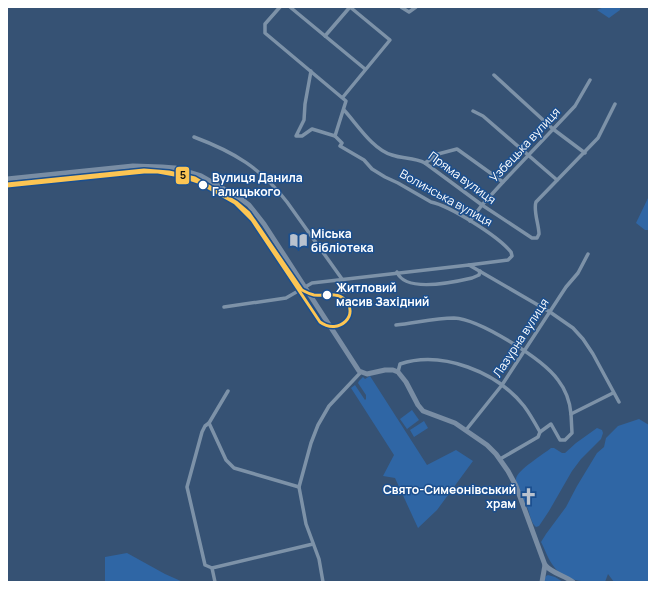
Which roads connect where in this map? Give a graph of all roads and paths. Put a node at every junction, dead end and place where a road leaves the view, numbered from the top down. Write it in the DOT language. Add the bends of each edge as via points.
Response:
graph roads {
  1 [pos="280,7"];
  2 [pos="290,7"];
  3 [pos="350,7"];
  4 [pos="401,7"];
  5 [pos="416,7"];
  6 [pos="325,36"];
  7 [pos="366,69"];
  8 [pos="311,71"];
  9 [pos="494,75"];
  10 [pos="590,80"];
  11 [pos="343,97"];
  12 [pos="615,104"];
  13 [pos="344,110"];
  14 [pos="473,111"];
  15 [pos="553,128"];
  16 [pos="335,136"];
  17 [pos="194,137"];
  18 [pos="585,153"];
  19 [pos="529,156"];
  20 [pos="425,163"];
  21 [pos="7,179"];
  22 [pos="557,180"];
  23 [pos="503,182"];
  24 [pos="482,205"];
  25 [pos="470,221"];
  26 [pos="588,254"];
  27 [pos="469,265"];
  28 [pos="480,271"];
  29 [pos="397,272"];
  30 [pos="342,279"];
  31 [pos="304,287"];
  32 [pos="224,307"];
  33 [pos="550,312"];
  34 [pos="396,325"];
  35 [pos="524,350"];
  36 [pos="361,372"];
  37 [pos="398,372"];
  38 [pos="502,385"];
  39 [pos="228,390"];
  40 [pos="613,393"];
  41 [pos="620,402"];
  42 [pos="571,414"];
  43 [pos="209,422"];
  44 [pos="466,430"];
  45 [pos="540,432"];
  46 [pos="500,459"];
  47 [pos="299,487"];
  48 [pos="313,544"];
  49 [pos="545,565"];
  50 [pos="212,568"];
  51 [pos="571,580"];
  52 [pos="215,582"];
  53 [pos="323,582"];
  54 [pos="542,582"];
  55 [pos="576,582"];
  1 -- 8 [label="street" via="265,24 265,33"];
  2 -- 6 [label="street"];
  3 -- 6 [label="street"];
  3 -- 7 [label="street" via="390,39"];
  4 -- 5 [label="street" via="408,12 412,12"];
  6 -- 7 [label="street"];
  7 -- 11 [label="street"];
  8 -- 11 [label="street"];
  8 -- 16 [label="street" via="304,120 296,136 302,136 312,129"];
  9 -- 15 [label="street"];
  10 -- 15 [label="street, Узбецька вулиця" via="575,106"];
  11 -- 13 [label="street" via="346,101"];
  12 -- 18 [label="street" via="598,138"];
  13 -- 16 [label="street"];
  13 -- 20 [label="street, Пряма вулиця" via="382,151 392,156 416,159"];
  14 -- 19 [label="street" via="483,116"];
  15 -- 18 [label="street"];
  15 -- 19 [label="street, Узбецька вулиця"];
  16 -- 25 [label="street, Волинська вулиця" via="342,143 340,146 364,160 372,169"];
  17 -- 30 [label="street" via="236,155 262,175 282,196"];
  18 -- 22 [label="street"];
  19 -- 22 [label="street"];
  19 -- 23 [label="street, Узбецька вулиця"];
  20 -- 23 [label="street" via="438,154 457,149"];
  20 -- 24 [label="street, Пряма вулиця"];
  21 -- 31 [label="street" via="133,166 162,166 189,171 249,205"];
  22 -- 24 [label="street, Пряма вулиця" via="534,207 538,223 537,238 532,238"];
  23 -- 24 [label="street, Узбецька вулиця"];
  24 -- 25 [label="street, Узбецька вулиця"];
  25 -- 27 [label="street, Волинська вулиця" via="496,237 512,252 512,256 508,260"];
  26 -- 33 [label="street, Лазурна вулиця" via="578,273 566,286"];
  27 -- 28 [label="street"];
  27 -- 29 [label="street, Волинська вулиця"];
  28 -- 29 [label="street" via="479,275 472,278 423,285 404,280"];
  28 -- 33 [label="street"];
  29 -- 30 [label="street, Волинська вулиця"];
  30 -- 31 [label="street, Волинська вулиця" via="312,283"];
  31 -- 32 [label="street, Волинська вулиця" via="286,298"];
  31 -- 36 [label="street"];
  33 -- 35 [label="street, Лазурна вулиця"];
  33 -- 40 [label="street" via="573,328 583,339"];
  34 -- 35 [label="street" via="454,318 466,320 484,327"];
  35 -- 38 [label="street, Лазурна вулиця"];
  35 -- 42 [label="street" via="558,379 566,393"];
  36 -- 37 [label="street"];
  36 -- 47 [label="street" via="329,406 318,425"];
  37 -- 38 [label="street" via="400,364 411,360 431,359 475,369"];
  37 -- 44 [label="street" via="423,410"];
  38 -- 44 [label="street, Лазурна вулиця"];
  38 -- 45 [label="street" via="524,406"];
  39 -- 43 [label="street"];
  40 -- 41 [label="street"];
  40 -- 42 [label="street"];
  42 -- 45 [label="street" via="572,432 565,440 560,440 551,424"];
  43 -- 47 [label="street" via="226,460 234,468"];
  43 -- 50 [label="street" via="202,432 186,487 205,565"];
  44 -- 46 [label="street" via="487,445"];
  45 -- 46 [label="street" via="538,437"];
  46 -- 49 [label="street" via="516,486"];
  47 -- 48 [label="street" via="306,524"];
  48 -- 50 [label="street"];
  48 -- 53 [label="street"];
  49 -- 51 [label="street"];
  49 -- 54 [label="street"];
  50 -- 52 [label="street"];
  51 -- 55 [label="street"];
}
